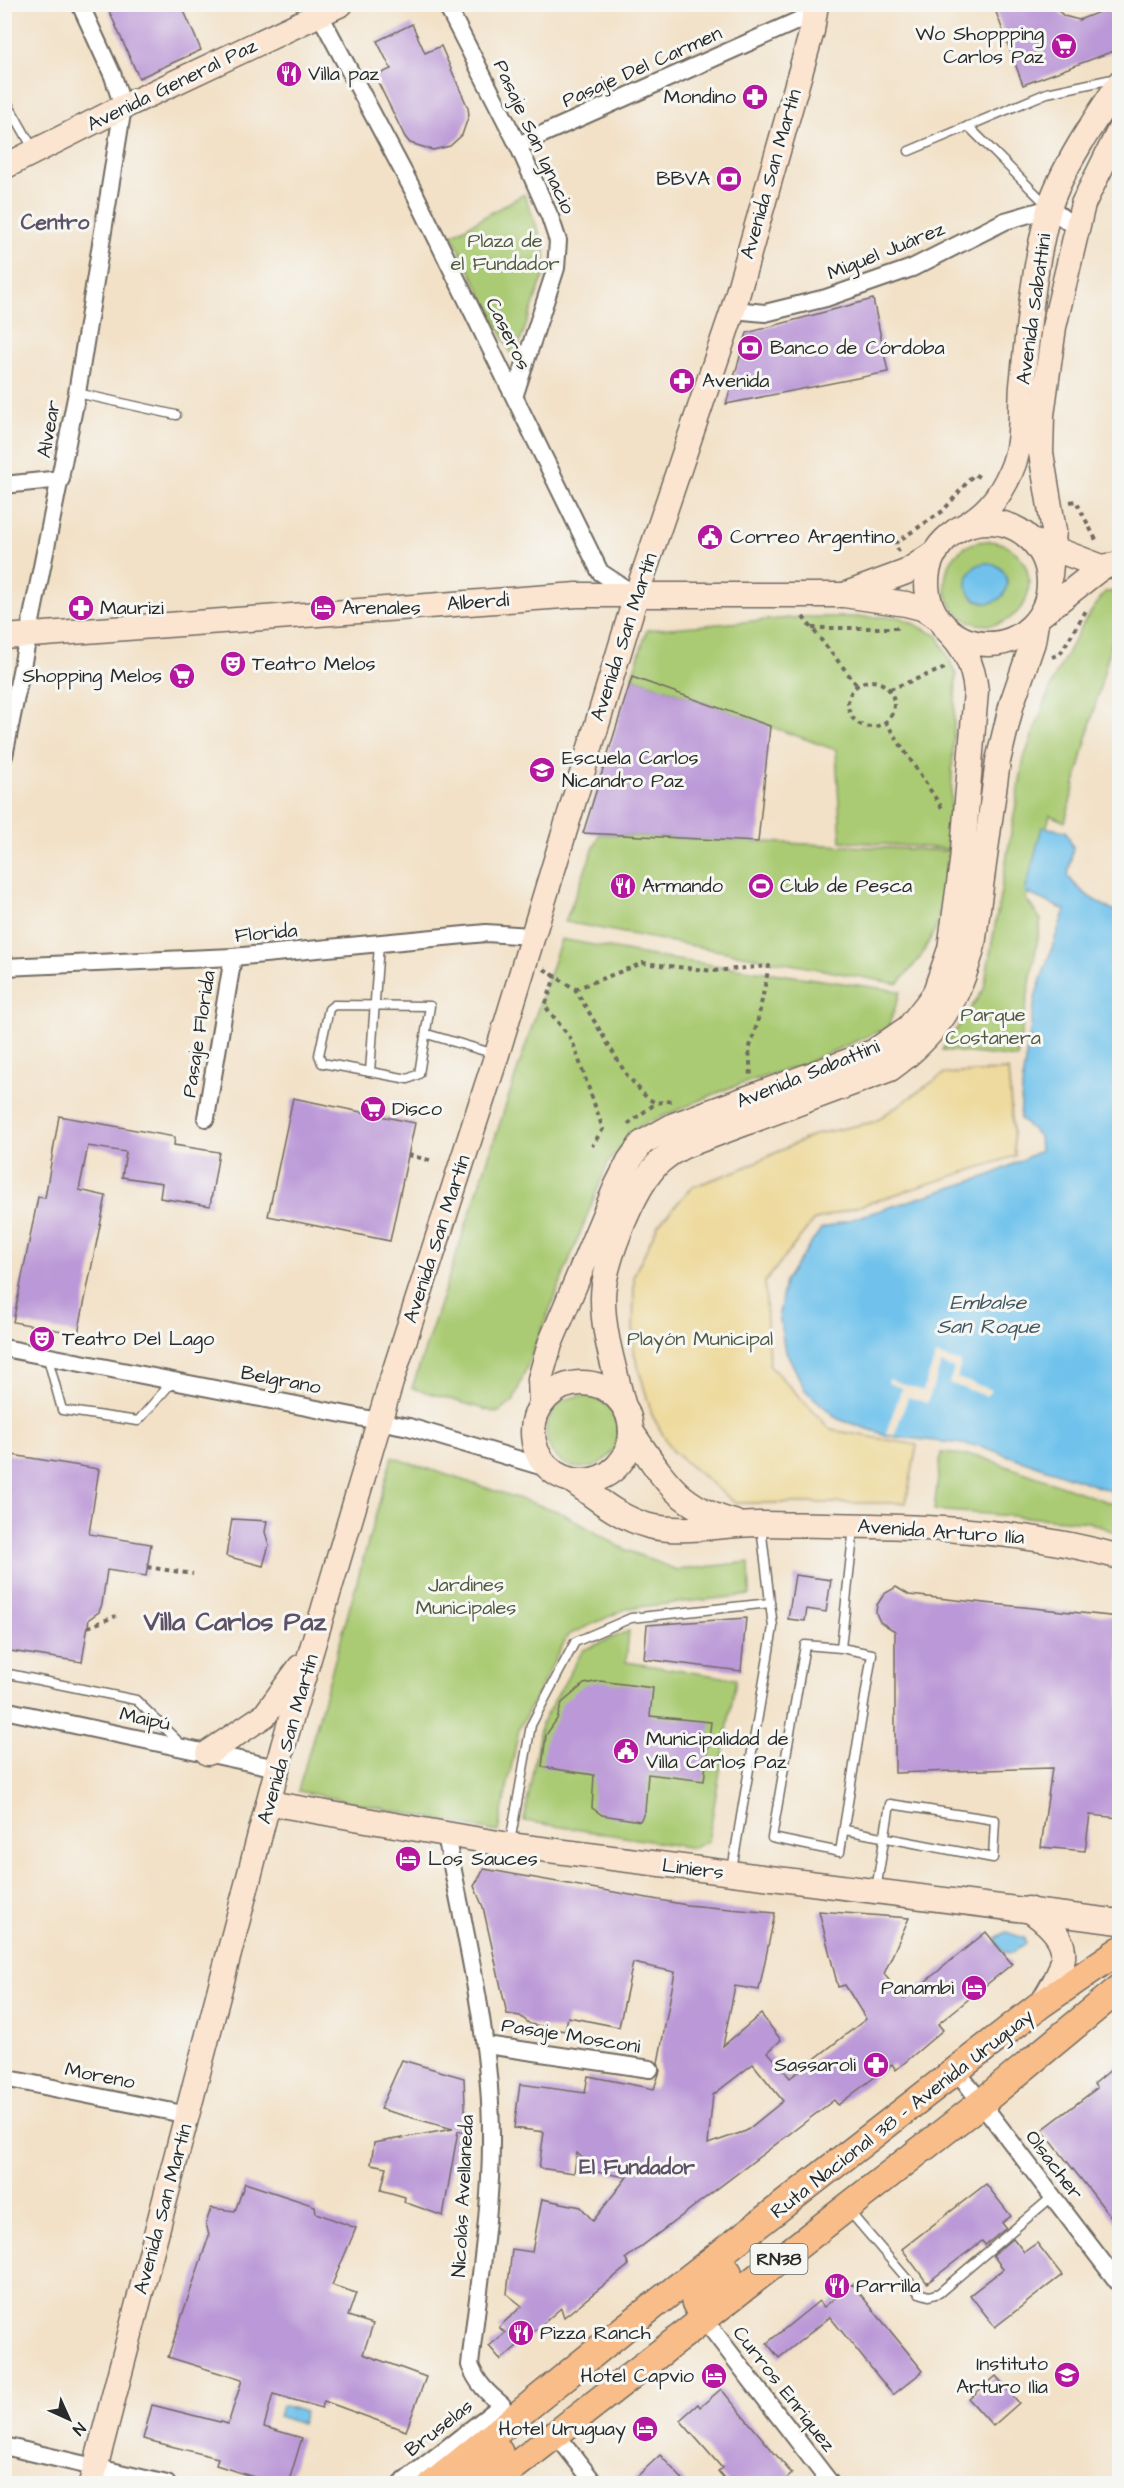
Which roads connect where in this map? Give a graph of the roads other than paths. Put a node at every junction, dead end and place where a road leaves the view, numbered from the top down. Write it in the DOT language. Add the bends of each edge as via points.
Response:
graph roads {
  1 [pos="80,4"];
  2 [pos="446,4"];
  3 [pos="816,9"];
  4 [pos="330,10"];
  5 [pos="1119,80"];
  6 [pos="4,97"];
  7 [pos="123,107"];
  8 [pos="968,126"];
  9 [pos="1119,129"];
  10 [pos="518,145"];
  11 [pos="909,151"];
  12 [pos="36,153"];
  13 [pos="4,167"];
  14 [pos="1050,208"];
  15 [pos="1076,228"];
  16 [pos="733,310"];
  17 [pos="77,393"];
  18 [pos="515,394"];
  19 [pos="176,415"];
  20 [pos="61,479"];
  21 [pos="4,485"];
  22 [pos="957,530"];
  23 [pos="1043,545"];
  24 [pos="936,552"];
  25 [pos="1111,565"];
  26 [pos="844,595"];
  27 [pos="636,596"];
  28 [pos="1039,618"];
  29 [pos="940,622"];
  30 [pos="29,635"];
  31 [pos="4,637"];
  32 [pos="4,756"];
  33 [pos="531,936"];
  34 [pos="379,944"];
  35 [pos="233,957"];
  36 [pos="4,967"];
  37 [pos="374,1005"];
  38 [pos="427,1034"];
  39 [pos="497,1054"];
  40 [pos="370,1072"];
  41 [pos="206,1118"];
  42 [pos="4,1347"];
  43 [pos="47,1355"];
  44 [pos="173,1381"];
  45 [pos="541,1403"];
  46 [pos="623,1404"];
  47 [pos="380,1421"];
  48 [pos="632,1431"];
  49 [pos="547,1468"];
  50 [pos="571,1480"];
  51 [pos="751,1524"];
  52 [pos="854,1526"];
  53 [pos="1119,1557"];
  54 [pos="770,1603"];
  55 [pos="314,1645"];
  56 [pos="841,1648"];
  57 [pos="4,1673"];
  58 [pos="4,1710"];
  59 [pos="197,1751"];
  60 [pos="277,1768"];
  61 [pos="269,1803"];
  62 [pos="845,1830"];
  63 [pos="446,1835"];
  64 [pos="884,1837"];
  65 [pos="509,1845"];
  66 [pos="731,1874"];
  67 [pos="876,1891"];
  68 [pos="1028,1909"];
  69 [pos="1119,1922"];
  70 [pos="1119,1934"];
  71 [pos="1119,1950"];
  72 [pos="1119,1988"];
  73 [pos="1119,2000"];
  74 [pos="1040,2005"];
  75 [pos="1065,2035"];
  76 [pos="486,2044"];
  77 [pos="650,2069"];
  78 [pos="957,2071"];
  79 [pos="4,2078"];
  80 [pos="981,2103"];
  81 [pos="188,2115"];
  82 [pos="822,2176"];
  83 [pos="1052,2197"];
  84 [pos="845,2206"];
  85 [pos="1119,2285"];
  86 [pos="704,2319"];
  87 [pos="625,2328"];
  88 [pos="585,2362"];
  89 [pos="502,2405"];
  90 [pos="556,2434"];
  91 [pos="4,2446"];
  92 [pos="93,2474"];
  93 [pos="167,2484"];
  94 [pos="401,2484"];
  95 [pos="433,2484"];
  96 [pos="468,2484"];
  97 [pos="492,2484"];
  98 [pos="595,2484"];
  99 [pos="831,2484"];
  1 -- 7 [label="street"];
  2 -- 10 [label="street, Pasaje San Ignacio"];
  3 -- 10 [label="street, Pasaje Del Carmen"];
  3 -- 16 [label="main road, Avenida San Martín"];
  4 -- 7 [label="main road, Avenida General Paz"];
  4 -- 18 [label="street, Caseros" via="414,192"];
  5 -- 8 [label="lane" via="1047,93"];
  5 -- 14 [label="main road, Avenida Sabattini" via="1090,126"];
  6 -- 12 [label="lane"];
  7 -- 12 [label="main road, Avenida General Paz"];
  7 -- 17 [label="street, Alvear"];
  8 -- 11 [label="lane"];
  8 -- 14 [label="lane"];
  9 -- 15 [label="main road, Avenida Sabattini"];
  10 -- 18 [label="street, Pasaje San Ignacio" via="558,242 556,268"];
  12 -- 13 [label="main road, Avenida General Paz"];
  14 -- 15 [label="street"];
  14 -- 16 [label="street, Miguel Juárez" via="1005,222 912,268 826,298 765,313"];
  14 -- 22 [label="main road, Avenida Sabattini" via="1029,322 1019,442 1012,469 980,518"];
  15 -- 23 [label="main road, Avenida Sabattini" via="1054,327 1042,415 1041,453 1054,531"];
  16 -- 27 [label="main road, Avenida San Martín"];
  17 -- 19 [label="lane"];
  17 -- 20 [label="street, Alvear"];
  18 -- 27 [label="street, Caseros" via="600,572"];
  20 -- 21 [label="street"];
  20 -- 30 [label="street, Alvear"];
  22 -- 23 [label="main road" via="991,522 1008,525"];
  22 -- 24 [label="main road"];
  23 -- 25 [label="main road"];
  23 -- 28 [label="main road, Avenida Sabattini" via="1050,588"];
  24 -- 26 [label="main road, Alberdi" via="906,572"];
  24 -- 29 [label="main road" via="927,584 929,601"];
  25 -- 28 [label="main road"];
  26 -- 27 [label="main road, Alberdi"];
  26 -- 29 [label="main road, Alberdi" via="922,608"];
  27 -- 30 [label="main road, Alberdi" via="577,595"];
  27 -- 33 [label="main road, Avenida San Martín"];
  28 -- 29 [label="main road" via="1012,640 983,645 956,636"];
  28 -- 46 [label="main road, Avenida Sabattini" via="998,761 973,945 947,1014 911,1054 890,1070 684,1146 653,1169 615,1245 604,1282 604,1313"];
  29 -- 45 [label="main road, Avenida Sabattini" via="961,644 973,669 975,715 950,949 934,995 909,1027 873,1052 750,1084 650,1137 633,1155 550,1344 540,1379"];
  30 -- 31 [label="main road, Alberdi"];
  30 -- 32 [label="street, Alvear"];
  33 -- 34 [label="street, Florida" via="486,933"];
  33 -- 39 [label="main road, Avenida San Martín"];
  34 -- 35 [label="street, Florida"];
  34 -- 37 [label="lane"];
  35 -- 36 [label="street, Florida"];
  35 -- 41 [label="street, Pasaje Florida"];
  37 -- 38 [label="lane" via="428,1005 432,1010"];
  37 -- 40 [label="lane"];
  37 -- 40 [label="lane" via="332,1006 319,1055 322,1063"];
  38 -- 39 [label="lane"];
  38 -- 40 [label="lane" via="415,1078"];
  39 -- 47 [label="main road, Avenida San Martín"];
  42 -- 43 [label="street, Belgrano"];
  43 -- 44 [label="street, Belgrano"];
  43 -- 44 [label="lane" via="62,1410 138,1421"];
  44 -- 47 [label="street, Belgrano"];
  45 -- 46 [label="main road" via="566,1384 582,1382 598,1384"];
  45 -- 49 [label="main road" via="533,1423 533,1444"];
  46 -- 48 [label="main road"];
  47 -- 49 [label="street, Belgrano"];
  47 -- 55 [label="main road, Avenida San Martín"];
  48 -- 50 [label="main road" via="629,1445 613,1470 586,1481"];
  48 -- 51 [label="main road" via="675,1492 691,1505 712,1516"];
  49 -- 50 [label="main road"];
  50 -- 51 [label="main road" via="629,1520 650,1526 674,1530"];
  51 -- 52 [label="main road, Avenida Arturo Ilía"];
  51 -- 54 [label="lane"];
  52 -- 53 [label="main road, Avenida Arturo Ilía" via="1022,1537 1072,1543"];
  52 -- 56 [label="lane"];
  54 -- 65 [label="lane" via="631,1618 575,1642 531,1725"];
  54 -- 66 [label="lane" via="773,1627"];
  55 -- 59 [label="main road" via="265,1716"];
  55 -- 60 [label="main road, Avenida San Martín"];
  56 -- 62 [label="lane" via="872,1654"];
  56 -- 62 [label="lane" via="805,1645 772,1838 840,1852"];
  57 -- 59 [label="lane" via="136,1700"];
  58 -- 59 [label="street, Maipú"];
  59 -- 60 [label="street, Maipú"];
  60 -- 61 [label="main road, Avenida San Martín"];
  61 -- 63 [label="main road, Liniers"];
  61 -- 81 [label="main road, Avenida San Martín"];
  62 -- 64 [label="lane"];
  63 -- 65 [label="main road, Liniers"];
  63 -- 76 [label="street, Nicolás Avellaneda"];
  64 -- 64 [label="lane" via="890,1804 995,1820 993,1858"];
  64 -- 67 [label="lane"];
  65 -- 66 [label="main road, Liniers"];
  66 -- 67 [label="main road, Liniers"];
  67 -- 68 [label="main road, Liniers"];
  68 -- 69 [label="main road, Liniers"];
  68 -- 74 [label="main road" via="1053,1929 1062,1946 1063,1967"];
  70 -- 74 [label="main road"];
  71 -- 74 [label="main road, Ruta Nacional 38 - Avenida Uruguay / RN38"];
  72 -- 75 [label="main road, Ruta Nacional 38 - Avenida Uruguay / RN38"];
  73 -- 75 [label="main road"];
  74 -- 78 [label="main road, Ruta Nacional 38 - Avenida Uruguay / RN38"];
  75 -- 80 [label="main road, Ruta Nacional 38 - Avenida Uruguay / RN38"];
  76 -- 77 [label="street, Pasaje Mosconi"];
  76 -- 89 [label="street, Nicolás Avellaneda" via="491,2142 470,2365 485,2391"];
  78 -- 80 [label="street, Olsacher"];
  78 -- 82 [label="main road, Ruta Nacional 38 - Avenida Uruguay / RN38"];
  79 -- 81 [label="street, Moreno"];
  80 -- 83 [label="street, Olsacher"];
  80 -- 84 [label="main road, Ruta Nacional 38 - Avenida Uruguay / RN38"];
  81 -- 92 [label="main road, Avenida San Martín"];
  82 -- 86 [label="main road" via="788,2226 701,2293 696,2302"];
  82 -- 87 [label="main road, Ruta Nacional 38 - Avenida Uruguay / RN38"];
  83 -- 84 [label="lane" via="939,2293 929,2296 920,2294"];
  83 -- 85 [label="street, Olsacher"];
  84 -- 86 [label="main road, Ruta Nacional 38 - Avenida Uruguay / RN38"];
  86 -- 90 [label="main road, Ruta Nacional 38 - Avenida Uruguay / RN38"];
  86 -- 99 [label="street, Curros Enriquez"];
  87 -- 88 [label="main road, Ruta Nacional 38 - Avenida Uruguay / RN38"];
  87 -- 89 [label="main road" via="609,2329"];
  88 -- 95 [label="main road, Ruta Nacional 38 - Avenida Uruguay / RN38"];
  88 -- 96 [label="main road" via="554,2409 488,2460"];
  89 -- 94 [label="street, Bruselas"];
  90 -- 97 [label="main road, Ruta Nacional 38 - Avenida Uruguay / RN38"];
  90 -- 98 [label="street"];
  91 -- 92 [label="street"];
  92 -- 93 [label="street"];
}
